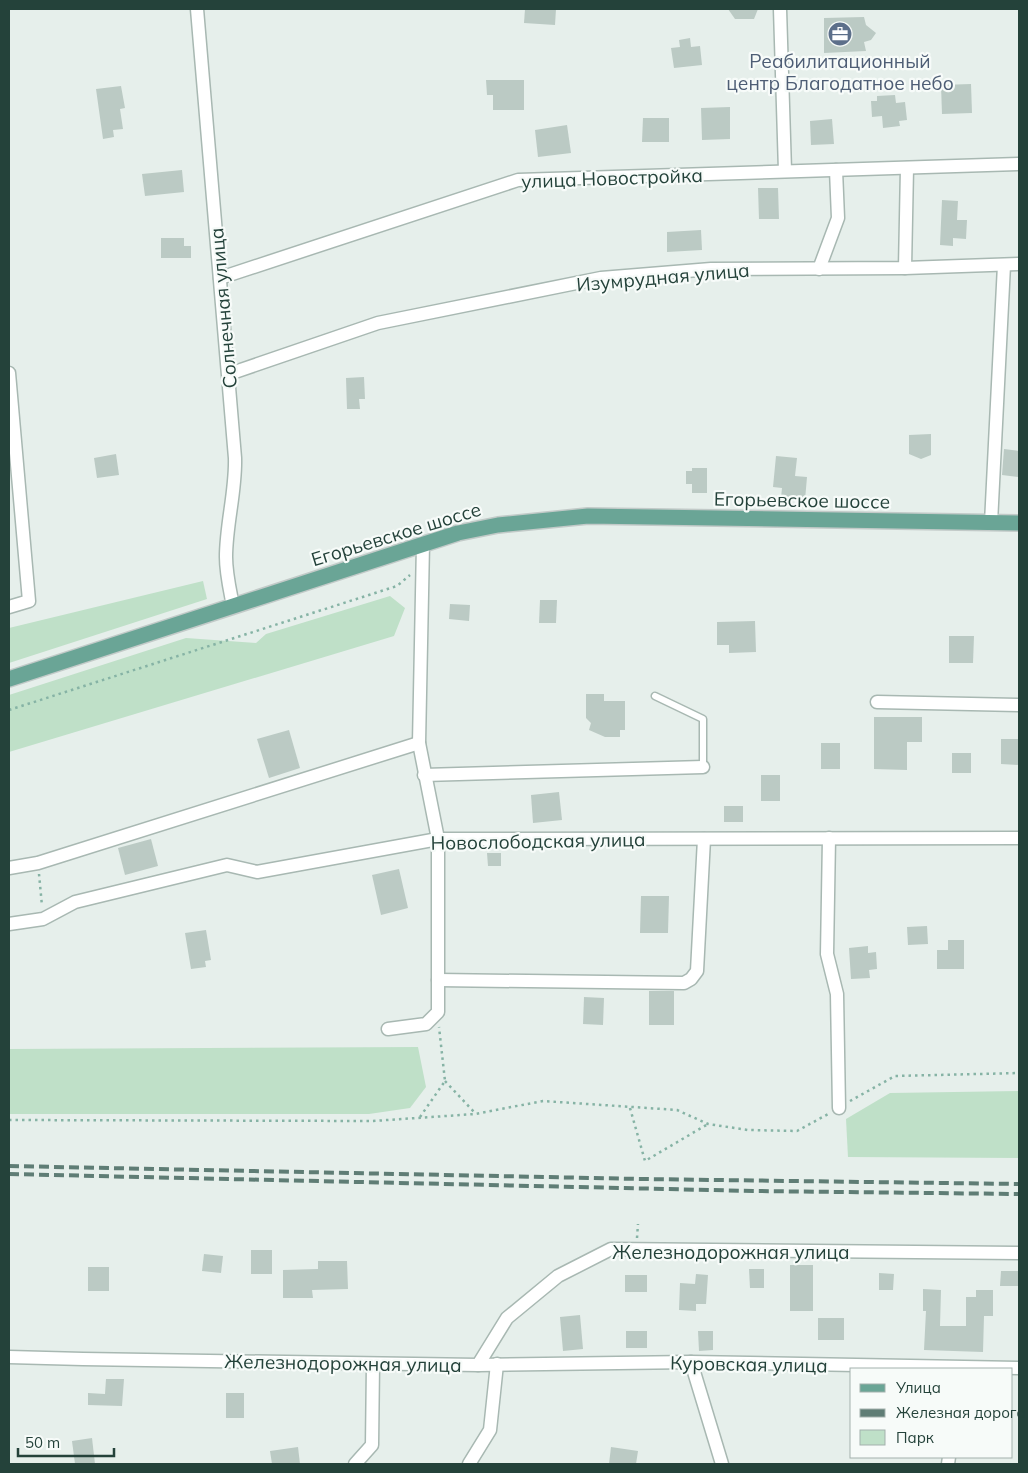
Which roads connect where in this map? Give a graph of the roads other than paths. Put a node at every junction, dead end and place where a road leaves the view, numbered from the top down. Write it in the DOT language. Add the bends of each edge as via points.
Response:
graph roads {
  1 [pos="197,9"];
  2 [pos="780,9"];
  3 [pos="1019,164"];
  4 [pos="908,168"];
  5 [pos="836,170"];
  6 [pos="785,171"];
  7 [pos="1004,264"];
  8 [pos="1019,264"];
  9 [pos="904,268"];
  10 [pos="819,269"];
  11 [pos="220,278"];
  12 [pos="9,372"];
  13 [pos="229,374"];
  14 [pos="991,523"];
  15 [pos="1019,523"];
  16 [pos="423,544"];
  17 [pos="233,606"];
  18 [pos="9,607"];
  19 [pos="9,679"];
  20 [pos="655,696"];
  21 [pos="877,702"];
  22 [pos="1019,705"];
  23 [pos="419,743"];
  24 [pos="703,767"];
  25 [pos="424,775"];
  26 [pos="829,838"];
  27 [pos="1019,838"];
  28 [pos="438,839"];
  29 [pos="704,840"];
  30 [pos="9,868"];
  31 [pos="9,924"];
  32 [pos="438,980"];
  33 [pos="388,1030"];
  34 [pos="841,1106"];
  35 [pos="1019,1253"];
  36 [pos="9,1356"];
  37 [pos="691,1362"];
  38 [pos="373,1364"];
  39 [pos="478,1364"];
  40 [pos="497,1364"];
  41 [pos="951,1368"];
  42 [pos="1019,1368"];
  43 [pos="355,1464"];
  44 [pos="469,1464"];
  45 [pos="722,1464"];
  1 -- 11 [label="street, Солнечная улица"];
  2 -- 6 [label="street"];
  3 -- 4 [label="street, улица Новостройка"];
  4 -- 5 [label="street, улица Новостройка"];
  4 -- 9 [label="street"];
  5 -- 6 [label="street, улица Новостройка"];
  5 -- 10 [label="street" via="838,218"];
  6 -- 11 [label="street, улица Новостройка" via="518,180"];
  7 -- 8 [label="street, Изумрудная улица"];
  7 -- 9 [label="street, Изумрудная улица"];
  7 -- 14 [label="street"];
  9 -- 10 [label="street, Изумрудная улица"];
  10 -- 13 [label="street, Изумрудная улица" via="711,269 601,278 378,323"];
  11 -- 13 [label="street, Солнечная улица"];
  12 -- 18 [label="street" via="29,601"];
  13 -- 17 [label="street, Солнечная улица" via="235,470 226,556"];
  14 -- 15 [label="main road, Егорьевское шоссе"];
  14 -- 16 [label="main road, Егорьевское шоссе" via="588,516 478,528"];
  16 -- 17 [label="main road, Егорьевское шоссе"];
  16 -- 23 [label="street"];
  17 -- 19 [label="main road, Егорьевское шоссе"];
  20 -- 24 [label="lane" via="703,719"];
  21 -- 22 [label="street"];
  23 -- 25 [label="street"];
  23 -- 30 [label="street" via="38,863"];
  24 -- 25 [label="street"];
  25 -- 28 [label="street"];
  26 -- 27 [label="street, Новослободская улица"];
  26 -- 29 [label="street, Новослободская улица"];
  26 -- 34 [label="street" via="827,954 837,994"];
  28 -- 29 [label="street, Новослободская улица"];
  28 -- 31 [label="street, Новослободская улица" via="257,872 226,865 75,902 43,919"];
  28 -- 32 [label="street"];
  29 -- 32 [label="street" via="697,971 692,979 684,983"];
  32 -- 33 [label="street" via="438,1012 426,1024"];
  35 -- 39 [label="street, Железнодорожная улица" via="611,1249 558,1276 507,1318"];
  36 -- 38 [label="street, Железнодорожная улица"];
  37 -- 40 [label="street, Куровская улица"];
  37 -- 41 [label="street, Куровская улица"];
  37 -- 45 [label="street"];
  38 -- 39 [label="street, Железнодорожная улица"];
  38 -- 43 [label="street" via="372,1445"];
  39 -- 40 [label="street, Куровская улица"];
  40 -- 44 [label="street" via="490,1430"];
  41 -- 42 [label="street, Куровская улица"];
}
